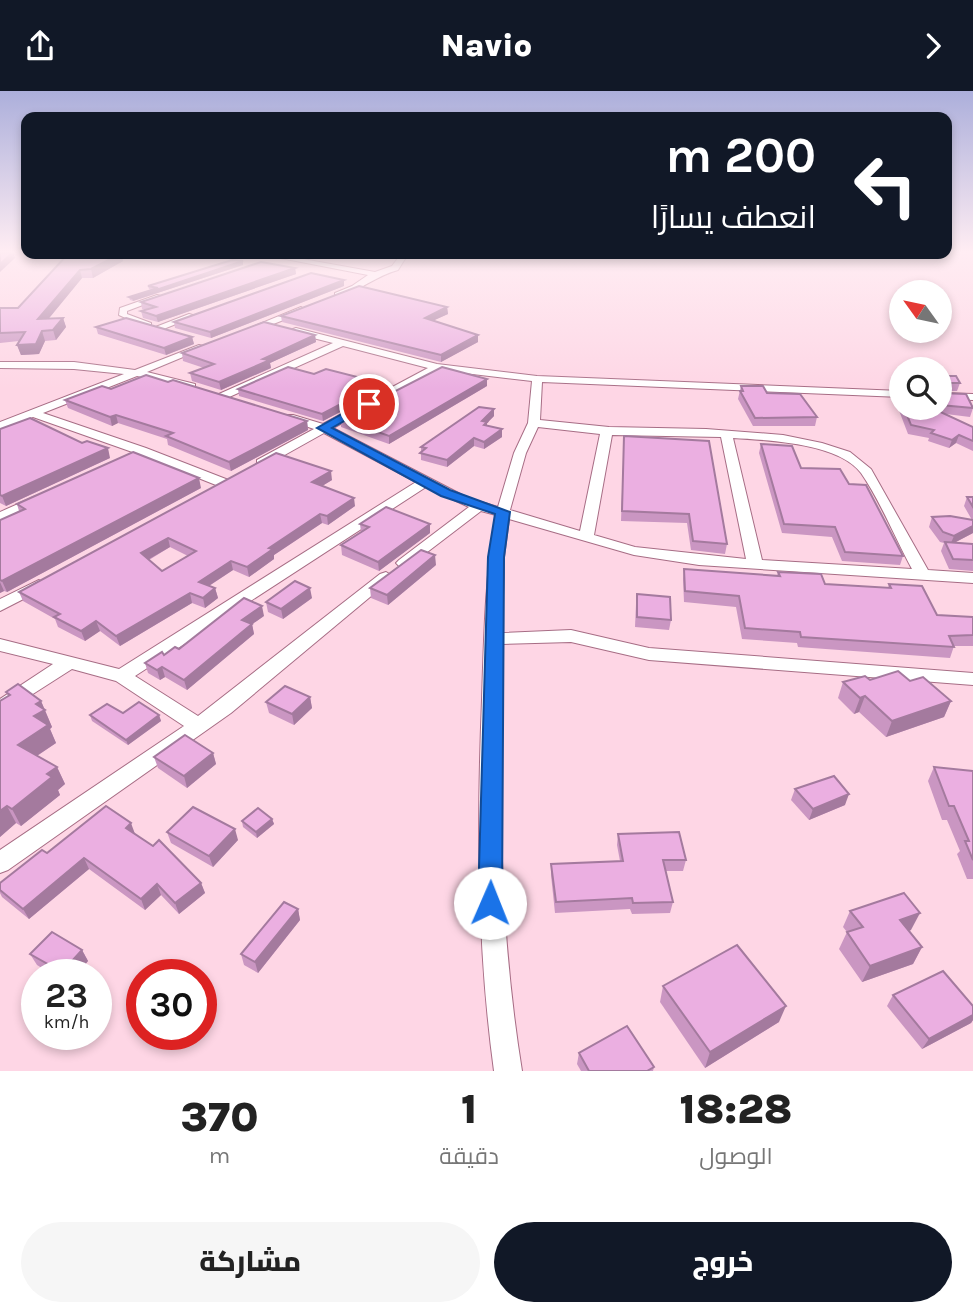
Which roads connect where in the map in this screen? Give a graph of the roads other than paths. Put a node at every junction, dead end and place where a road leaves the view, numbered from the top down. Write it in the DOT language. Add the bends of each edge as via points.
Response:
graph roads {
  1 [pos="157,298"];
  2 [pos="333,298"];
  3 [pos="330,299"];
  4 [pos="317,304"];
  5 [pos="196,315"];
  6 [pos="267,324"];
  7 [pos="158,328"];
  8 [pos="171,332"];
  9 [pos="233,336"];
  10 [pos="198,340"];
  11 [pos="342,342"];
  12 [pos="0,365"];
  13 [pos="437,367"];
  14 [pos="139,371"];
  15 [pos="537,379"];
  16 [pos="211,392"];
  17 [pos="889,394"];
  18 [pos="952,396"];
  19 [pos="973,397"];
  20 [pos="248,404"];
  21 [pos="273,412"];
  22 [pos="32,413"];
  23 [pos="534,423"];
  24 [pos="0,426"];
  25 [pos="323,428"];
  26 [pos="607,431"];
  27 [pos="726,435"];
  28 [pos="142,450"];
  29 [pos="119,462"];
  30 [pos="427,481"];
  31 [pos="47,495"];
  32 [pos="480,505"];
  33 [pos="503,512"];
  34 [pos="0,517"];
  35 [pos="586,537"];
  36 [pos="755,564"];
  37 [pos="922,574"];
  38 [pos="973,577"];
  39 [pos="47,580"];
  40 [pos="0,606"];
  41 [pos="494,639"];
  42 [pos="0,645"];
  43 [pos="67,664"];
  44 [pos="122,675"];
  45 [pos="973,680"];
  46 [pos="0,708"];
  47 [pos="198,725"];
  48 [pos="0,863"];
  49 [pos="508,1071"];
  1 -- 7 [label="street" via="123,310 123,315"];
  2 -- 3 [label="street"];
  4 -- 6 [label="street"];
  5 -- 7 [label="street"];
  6 -- 9 [label="street"];
  6 -- 11 [label="street"];
  7 -- 8 [label="street"];
  10 -- 14 [label="street" via="211,344"];
  11 -- 13 [label="street"];
  11 -- 16 [label="street"];
  12 -- 14 [label="street" via="62,364"];
  13 -- 15 [label="street"];
  13 -- 25 [label="street"];
  14 -- 16 [label="street"];
  14 -- 22 [label="street"];
  15 -- 17 [label="street"];
  15 -- 23 [label="street"];
  16 -- 20 [label="street"];
  18 -- 19 [label="street"];
  21 -- 25 [label="street"];
  22 -- 24 [label="street"];
  22 -- 28 [label="street"];
  23 -- 26 [label="street"];
  23 -- 33 [label="street"];
  25 -- 28 [label="street" via="231,481"];
  25 -- 30 [label="street"];
  26 -- 27 [label="street"];
  26 -- 35 [label="street"];
  27 -- 36 [label="street"];
  27 -- 37 [label="street" via="801,441 851,456 865,469"];
  28 -- 29 [label="street"];
  30 -- 32 [label="street" via="445,493"];
  30 -- 44 [label="street"];
  31 -- 34 [label="street"];
  32 -- 33 [label="street"];
  32 -- 47 [label="street"];
  33 -- 35 [label="street"];
  33 -- 41 [label="street" via="496,557"];
  35 -- 36 [label="street" via="634,551"];
  36 -- 37 [label="street"];
  37 -- 38 [label="street"];
  39 -- 40 [label="street"];
  41 -- 45 [label="street" via="571,636 649,654"];
  41 -- 49 [label="street" via="490,903 498,1013"];
  42 -- 43 [label="street"];
  43 -- 44 [label="street"];
  43 -- 46 [label="street"];
  44 -- 47 [label="street"];
  47 -- 48 [label="street"];
}
